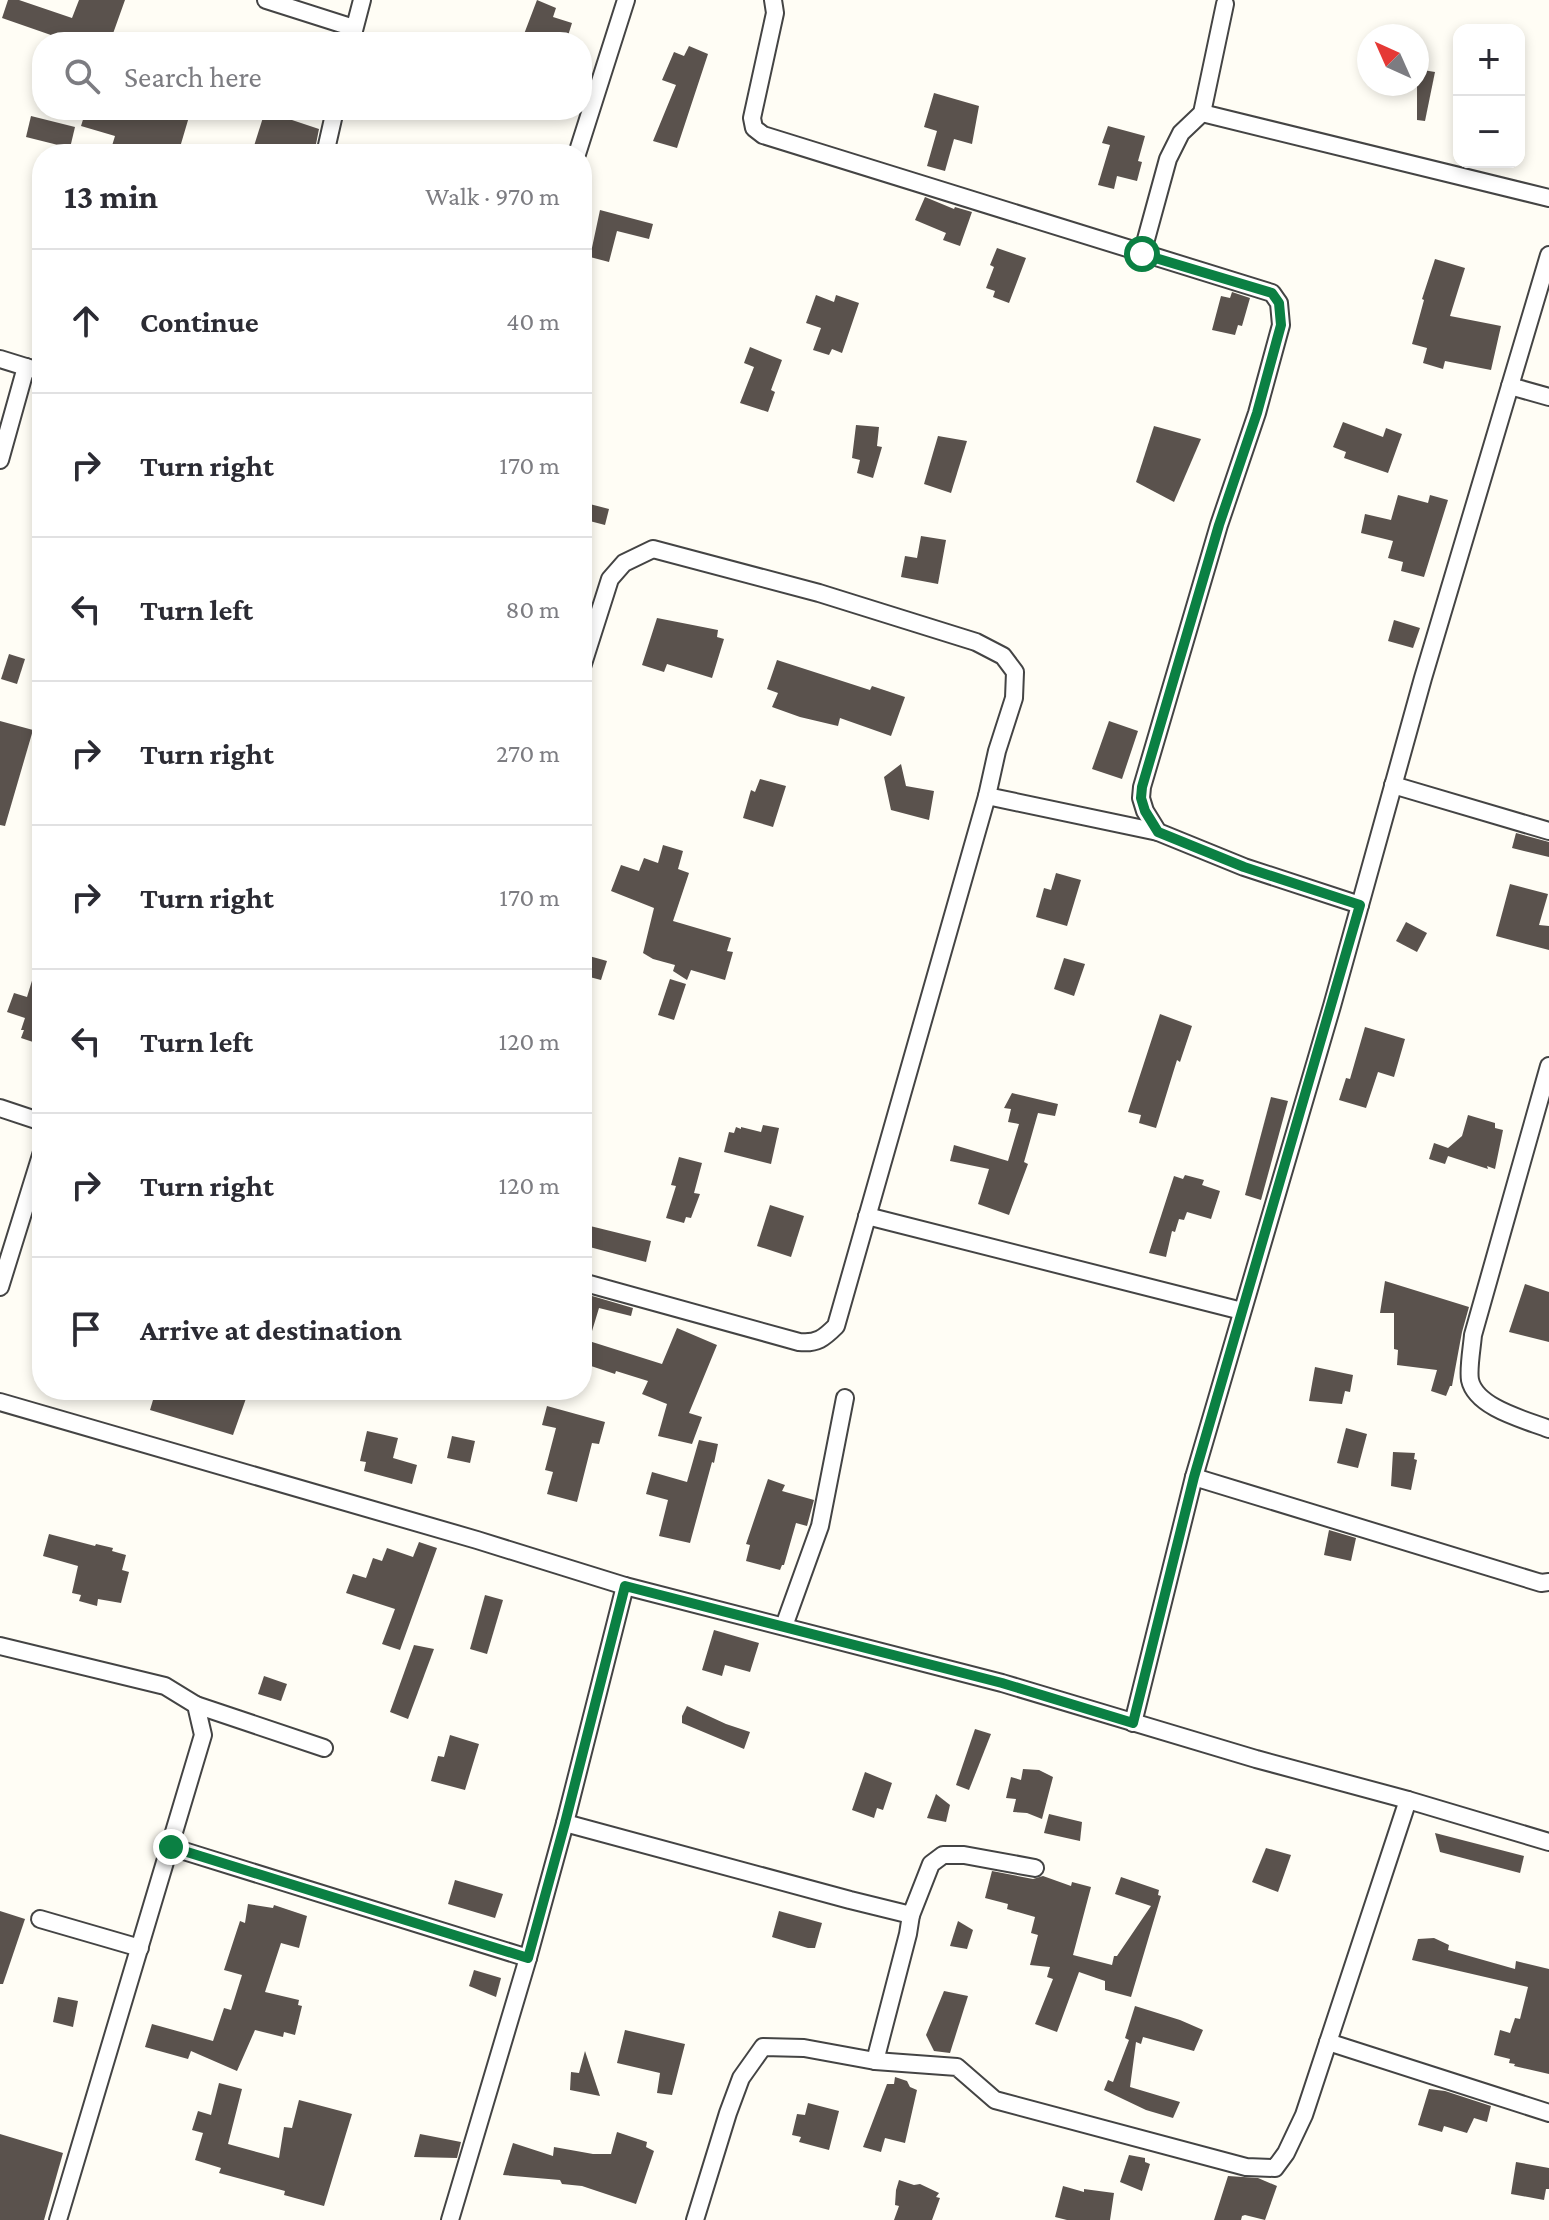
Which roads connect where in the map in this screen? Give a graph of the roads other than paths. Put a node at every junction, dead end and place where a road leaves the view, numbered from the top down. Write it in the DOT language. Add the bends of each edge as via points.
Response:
graph roads {
  1 [pos="266,0"];
  2 [pos="362,0"];
  3 [pos="626,0"];
  4 [pos="773,0"];
  5 [pos="1225,4"];
  6 [pos="345,32"];
  7 [pos="353,32"];
  8 [pos="592,107"];
  9 [pos="1202,113"];
  10 [pos="333,120"];
  11 [pos="588,120"];
  12 [pos="327,144"];
  13 [pos="580,144"];
  14 [pos="1549,198"];
  15 [pos="1142,254"];
  16 [pos="1549,255"];
  17 [pos="0,359"];
  18 [pos="32,368"];
  19 [pos="32,374"];
  20 [pos="1510,386"];
  21 [pos="1549,397"];
  22 [pos="0,460"];
  23 [pos="592,636"];
  24 [pos="1393,785"];
  25 [pos="987,796"];
  26 [pos="1549,831"];
  27 [pos="1158,832"];
  28 [pos="1360,905"];
  29 [pos="1549,1066"];
  30 [pos="0,1108"];
  31 [pos="32,1119"];
  32 [pos="32,1184"];
  33 [pos="867,1216"];
  34 [pos="592,1285"];
  35 [pos="0,1287"];
  36 [pos="1242,1311"];
  37 [pos="845,1398"];
  38 [pos="0,1402"];
  39 [pos="1549,1429"];
  40 [pos="1194,1477"];
  41 [pos="1549,1582"];
  42 [pos="625,1586"];
  43 [pos="784,1626"];
  44 [pos="0,1646"];
  45 [pos="196,1705"];
  46 [pos="1133,1723"];
  47 [pos="324,1748"];
  48 [pos="1408,1800"];
  49 [pos="565,1823"];
  50 [pos="1549,1842"];
  51 [pos="171,1847"];
  52 [pos="1035,1868"];
  53 [pos="911,1915"];
  54 [pos="40,1919"];
  55 [pos="140,1948"];
  56 [pos="528,1958"];
  57 [pos="1328,2042"];
  58 [pos="875,2061"];
  59 [pos="1549,2113"];
  60 [pos="58,2220"];
  61 [pos="450,2220"];
  62 [pos="695,2220"];
  1 -- 6 [label="street"];
  2 -- 7 [label="street"];
  3 -- 8 [label="street"];
  4 -- 15 [label="street" via="775,13 752,118 763,135"];
  5 -- 9 [label="street"];
  9 -- 14 [label="street"];
  9 -- 15 [label="street" via="1181,133 1168,159"];
  10 -- 12 [label="street"];
  11 -- 13 [label="street"];
  15 -- 27 [label="street" via="1272,293 1279,303 1281,325 1142,787 1145,811"];
  16 -- 20 [label="street"];
  17 -- 18 [label="street"];
  19 -- 22 [label="street"];
  20 -- 21 [label="street"];
  20 -- 24 [label="street"];
  23 -- 25 [label="street" via="610,579 624,563 653,549 976,642 1003,656 1015,672 1014,698"];
  24 -- 26 [label="street"];
  24 -- 28 [label="street"];
  25 -- 27 [label="street"];
  25 -- 33 [label="street"];
  27 -- 28 [label="street"];
  28 -- 36 [label="street"];
  29 -- 39 [label="street" via="1473,1335 1470,1380 1493,1408"];
  30 -- 31 [label="street"];
  32 -- 35 [label="street"];
  33 -- 34 [label="street" via="836,1326 822,1340 785,1338"];
  33 -- 36 [label="street"];
  36 -- 40 [label="street"];
  37 -- 43 [label="street" via="820,1526"];
  38 -- 42 [label="street"];
  40 -- 41 [label="street"];
  40 -- 46 [label="street"];
  42 -- 43 [label="street"];
  42 -- 49 [label="street"];
  43 -- 46 [label="street"];
  44 -- 45 [label="street" via="165,1686"];
  45 -- 47 [label="street"];
  45 -- 51 [label="street" via="203,1735"];
  46 -- 48 [label="street"];
  48 -- 50 [label="street"];
  48 -- 57 [label="street"];
  49 -- 53 [label="street"];
  49 -- 56 [label="street"];
  51 -- 55 [label="street"];
  51 -- 56 [label="street"];
  52 -- 53 [label="street" via="943,1855 931,1864"];
  53 -- 58 [label="street"];
  54 -- 55 [label="street"];
  55 -- 60 [label="street"];
  56 -- 61 [label="street"];
  57 -- 58 [label="street" via="1304,2115 1275,2168 1246,2167 995,2100 957,2067"];
  57 -- 59 [label="street"];
  58 -- 62 [label="street" via="804,2048 763,2047 741,2078"];
}
